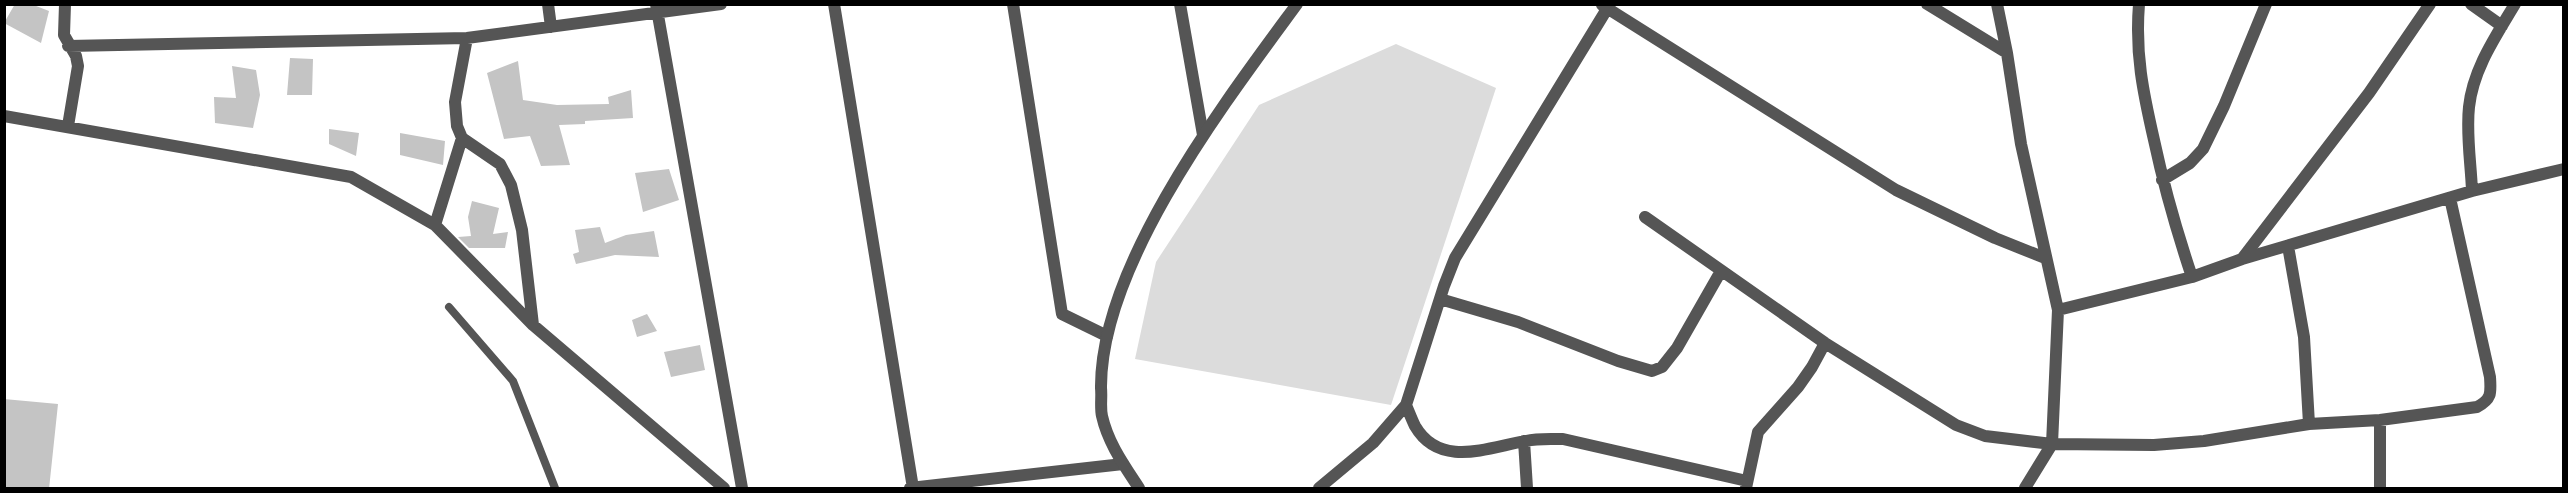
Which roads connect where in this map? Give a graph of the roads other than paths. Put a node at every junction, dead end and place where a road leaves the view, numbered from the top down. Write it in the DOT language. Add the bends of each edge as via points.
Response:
graph roads {
  1 [pos="65,4"];
  2 [pos="548,4"];
  3 [pos="721,4"];
  4 [pos="834,4"];
  5 [pos="1013,4"];
  6 [pos="1180,4"];
  7 [pos="1297,4"];
  8 [pos="1928,4"];
  9 [pos="1997,4"];
  10 [pos="2139,4"];
  11 [pos="2266,4"];
  12 [pos="2430,4"];
  13 [pos="2471,4"];
  14 [pos="2515,4"];
  15 [pos="1606,6"];
  16 [pos="657,9"];
  17 [pos="2502,26"];
  18 [pos="550,27"];
  19 [pos="467,38"];
  20 [pos="68,46"];
  21 [pos="2007,52"];
  22 [pos="4,116"];
  23 [pos="68,126"];
  24 [pos="1203,135"];
  25 [pos="462,138"];
  26 [pos="2564,170"];
  27 [pos="2162,180"];
  28 [pos="2472,191"];
  29 [pos="2450,198"];
  30 [pos="1645,217"];
  31 [pos="435,225"];
  32 [pos="2288,246"];
  33 [pos="2045,258"];
  34 [pos="2242,259"];
  35 [pos="1721,271"];
  36 [pos="2192,277"];
  37 [pos="1440,299"];
  38 [pos="449,307"];
  39 [pos="2058,310"];
  40 [pos="533,325"];
  41 [pos="1107,336"];
  42 [pos="1825,343"];
  43 [pos="1406,405"];
  44 [pos="2380,420"];
  45 [pos="2309,424"];
  46 [pos="1524,441"];
  47 [pos="2052,444"];
  48 [pos="1123,464"];
  49 [pos="1746,485"];
  50 [pos="912,488"];
  51 [pos="555,489"];
  52 [pos="724,489"];
  53 [pos="742,489"];
  54 [pos="1138,489"];
  55 [pos="1319,489"];
  56 [pos="1527,489"];
  57 [pos="2025,489"];
  58 [pos="2380,489"];
  1 -- 20 [label="street" via="64,35"];
  2 -- 18 [label="street"];
  3 -- 16 [label="street"];
  4 -- 50 [label="street"];
  5 -- 41 [label="street" via="1062,314"];
  6 -- 24 [label="street"];
  7 -- 24 [label="street"];
  8 -- 21 [label="street"];
  9 -- 21 [label="street"];
  10 -- 27 [label="street" via="2139,69"];
  11 -- 27 [label="street" via="2203,149 2190,163"];
  12 -- 34 [label="street" via="2369,93"];
  13 -- 17 [label="street"];
  14 -- 17 [label="street"];
  15 -- 33 [label="street" via="1896,190"];
  15 -- 37 [label="street" via="1455,258"];
  16 -- 18 [label="street"];
  16 -- 53 [label="street"];
  17 -- 28 [label="street" via="2476,75 2469,108"];
  18 -- 19 [label="street"];
  19 -- 20 [label="street"];
  19 -- 25 [label="street" via="455,102"];
  20 -- 23 [label="street" via="78,66"];
  21 -- 33 [label="street"];
  22 -- 23 [label="street"];
  23 -- 31 [label="street" via="351,177"];
  24 -- 41 [label="street" via="1125,279"];
  25 -- 31 [label="street"];
  25 -- 40 [label="street" via="500,164 512,185 522,230"];
  26 -- 28 [label="street"];
  27 -- 36 [label="street"];
  28 -- 29 [label="street"];
  29 -- 32 [label="street"];
  29 -- 44 [label="street" via="2492,394 2477,407"];
  30 -- 35 [label="street"];
  31 -- 40 [label="street"];
  32 -- 34 [label="street"];
  32 -- 45 [label="street" via="2304,337"];
  33 -- 39 [label="street"];
  34 -- 36 [label="street"];
  35 -- 37 [label="street" via="1677,348 1662,367 1652,371 1518,322"];
  35 -- 42 [label="street"];
  36 -- 39 [label="street"];
  37 -- 43 [label="street"];
  38 -- 51 [label="lane" via="513,381"];
  39 -- 47 [label="street"];
  40 -- 52 [label="street"];
  41 -- 48 [label="street" via="1101,368 1102,414"];
  42 -- 47 [label="street" via="1956,426 1985,436"];
  42 -- 49 [label="street" via="1798,387 1758,432"];
  43 -- 46 [label="street" via="1416,428 1431,442 1453,453"];
  43 -- 55 [label="street" via="1373,443"];
  44 -- 45 [label="street"];
  44 -- 58 [label="street"];
  45 -- 47 [label="street" via="2204,441"];
  46 -- 49 [label="street" via="1563,439"];
  46 -- 56 [label="street"];
  47 -- 57 [label="street"];
  48 -- 50 [label="street"];
  48 -- 54 [label="street"];
}
